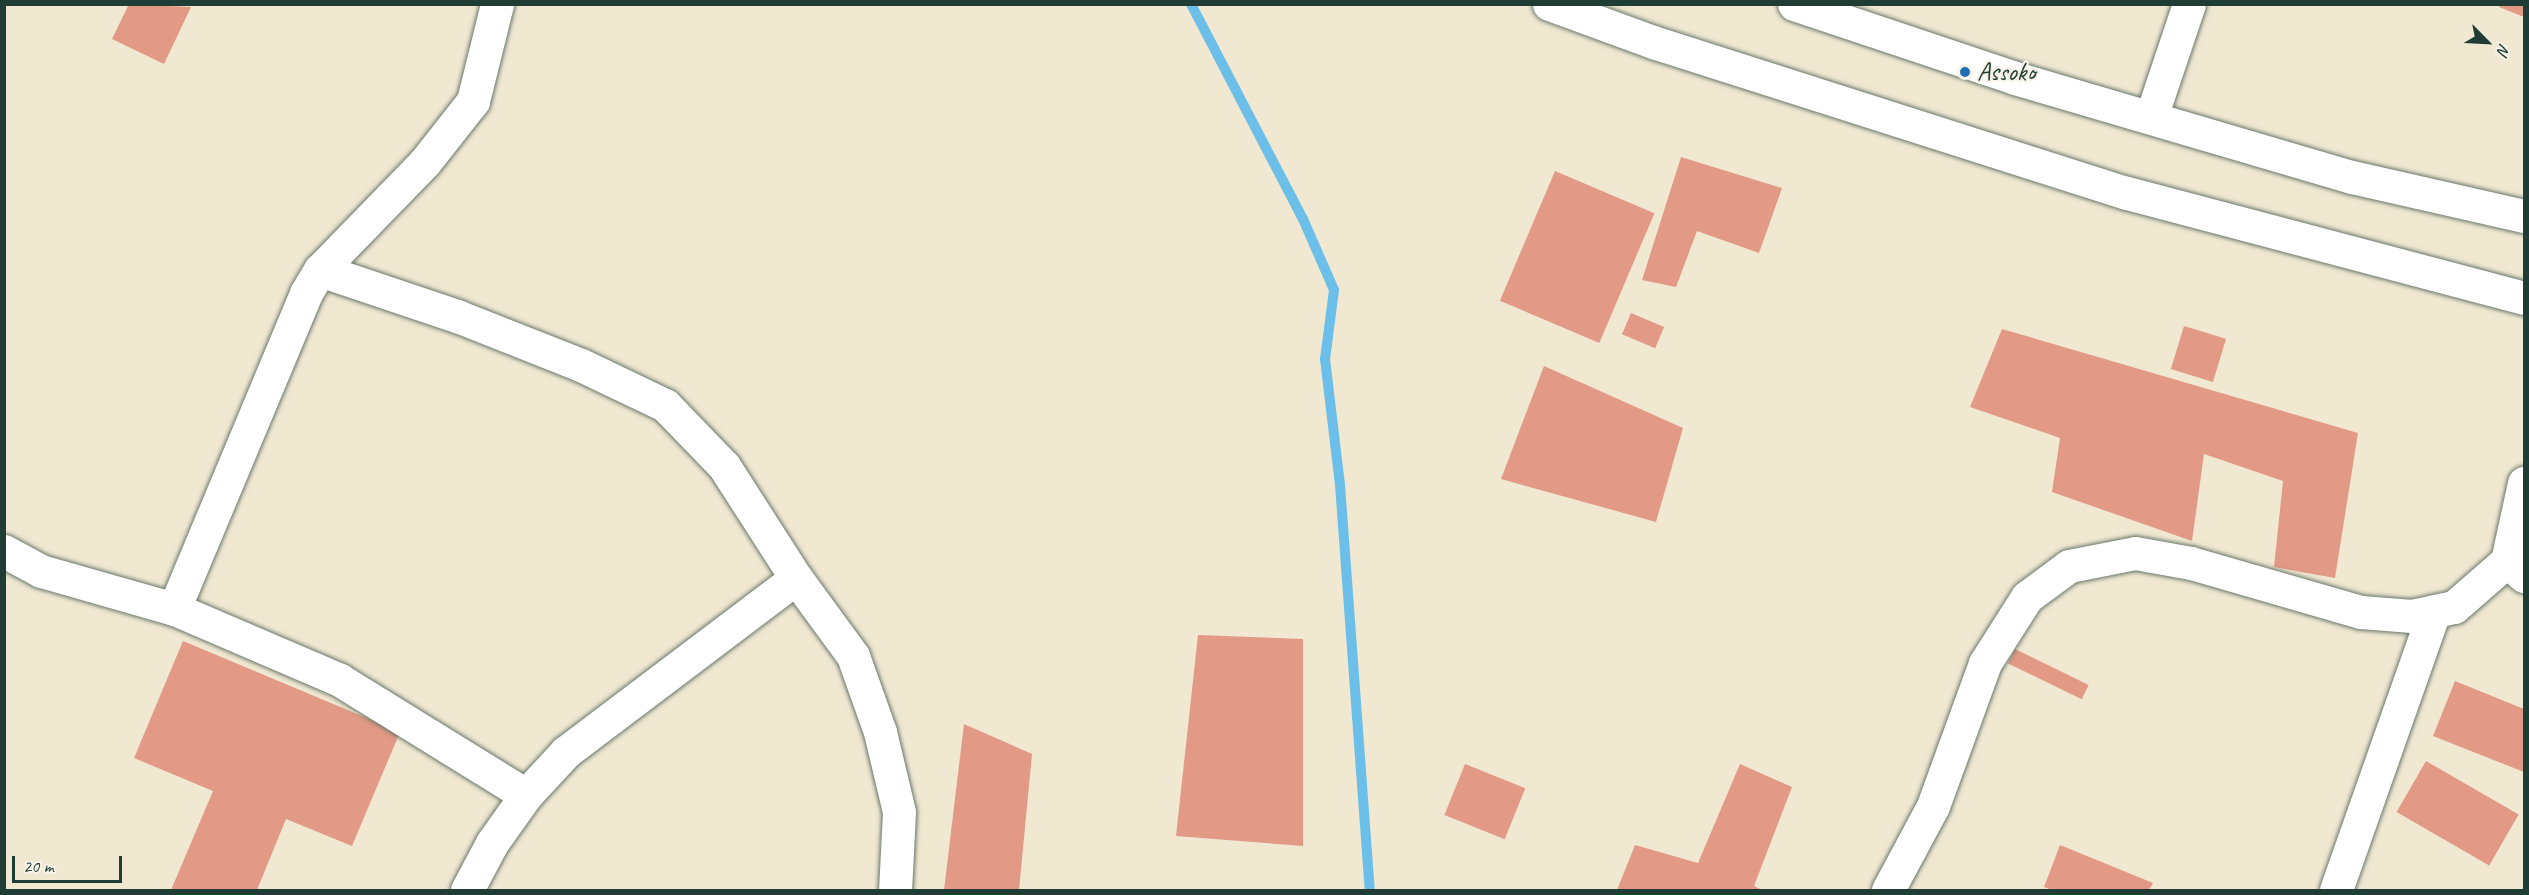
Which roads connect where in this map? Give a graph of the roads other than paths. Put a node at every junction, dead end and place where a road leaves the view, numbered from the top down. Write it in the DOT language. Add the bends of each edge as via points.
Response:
graph roads {
  1 [pos="497,4"];
  2 [pos="1549,4"];
  3 [pos="1794,4"];
  4 [pos="2189,4"];
  5 [pos="2151,117"];
  6 [pos="2524,216"];
  7 [pos="320,270"];
  8 [pos="2524,298"];
  9 [pos="2524,483"];
  10 [pos="4,551"];
  11 [pos="2516,569"];
  12 [pos="796,578"];
  13 [pos="174,609"];
  14 [pos="2434,612"];
  15 [pos="526,795"];
  16 [pos="467,891"];
  17 [pos="895,891"];
  18 [pos="1888,891"];
  19 [pos="2336,891"];
  1 -- 7 [label="street" via="473,101 425,162"];
  2 -- 8 [label="street" via="1653,42 2127,193"];
  3 -- 5 [label="street"];
  4 -- 5 [label="street"];
  5 -- 6 [label="street" via="2352,177"];
  7 -- 12 [label="street" via="457,316 581,365 665,405 724,466"];
  7 -- 13 [label="street" via="306,293"];
  9 -- 11 [label="street"];
  10 -- 13 [label="street" via="41,571"];
  11 -- 14 [label="street" via="2454,607"];
  12 -- 15 [label="street" via="566,752"];
  12 -- 17 [label="street" via="853,656 880,732 899,812"];
  13 -- 15 [label="street" via="339,680"];
  14 -- 18 [label="street" via="2412,616 2361,612 2191,563 2134,553 2069,566 2027,597 1984,663 1932,806"];
  14 -- 19 [label="street"];
  15 -- 16 [label="street" via="492,843"];
}
